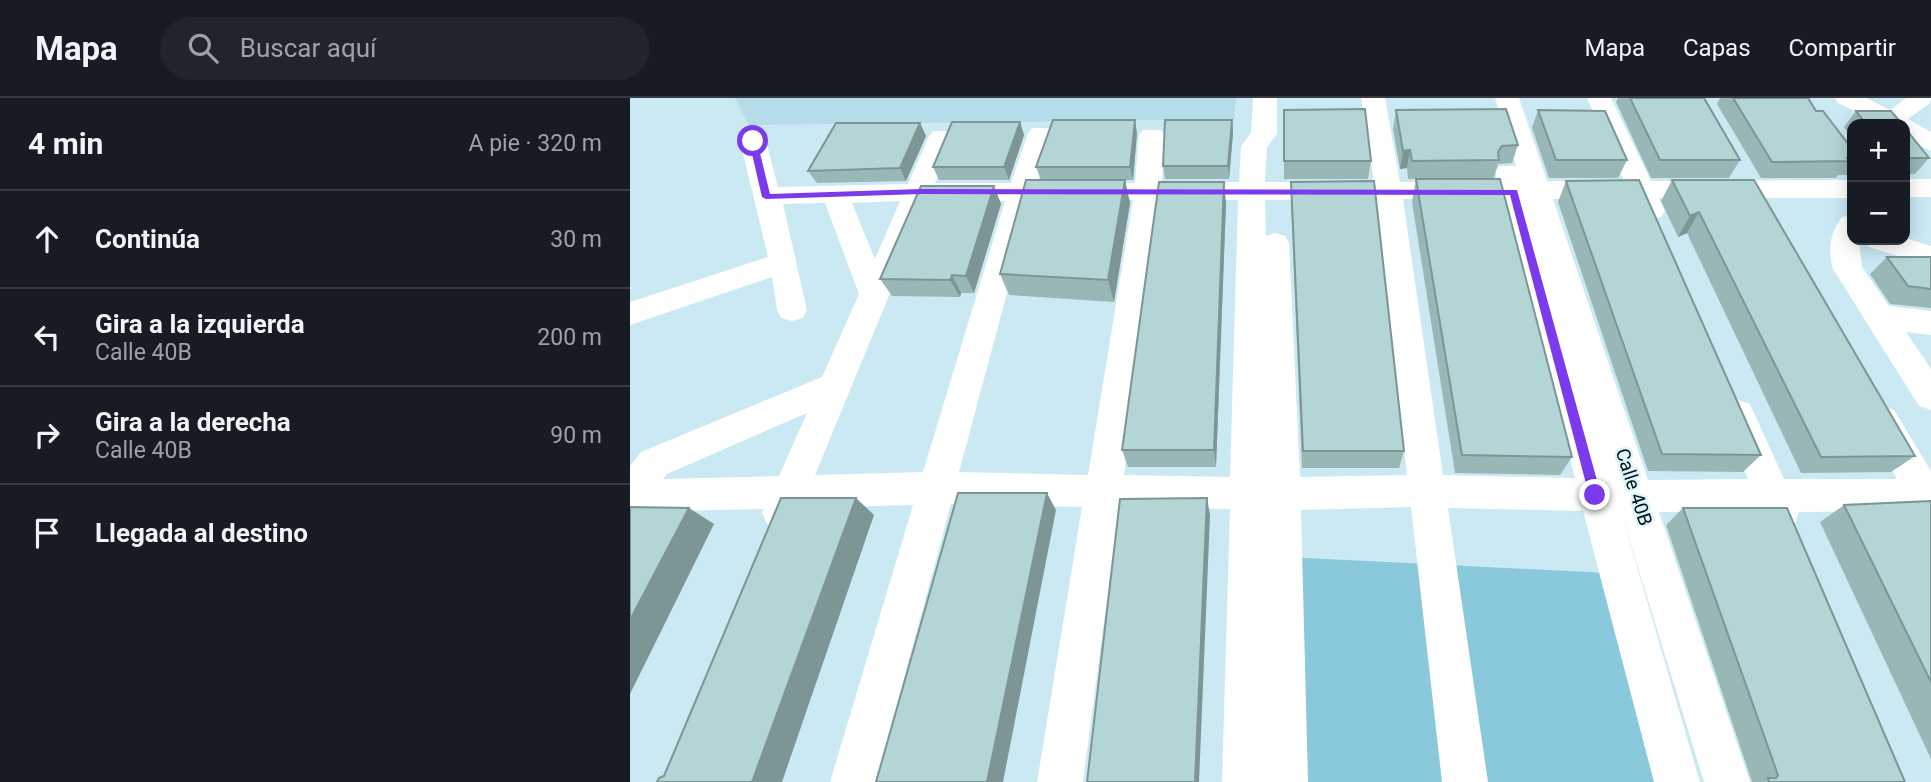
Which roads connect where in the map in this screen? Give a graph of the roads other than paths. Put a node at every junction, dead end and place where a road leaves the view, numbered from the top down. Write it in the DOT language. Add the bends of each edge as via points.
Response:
graph roads {
  1 [pos="1265,98"];
  2 [pos="1373,98"];
  3 [pos="1487,98"];
  4 [pos="1507,98"];
  5 [pos="1599,98"];
  6 [pos="1847,98"];
  7 [pos="1921,98"];
  8 [pos="1889,119"];
  9 [pos="1903,119"];
  10 [pos="1910,131"];
  11 [pos="1041,133"];
  12 [pos="1152,135"];
  13 [pos="942,136"];
  14 [pos="753,141"];
  15 [pos="1931,144"];
  16 [pos="1731,156"];
  17 [pos="1910,188"];
  18 [pos="1931,188"];
  19 [pos="1847,190"];
  20 [pos="1148,191"];
  21 [pos="1263,191"];
  22 [pos="1642,191"];
  23 [pos="834,192"];
  24 [pos="921,192"];
  25 [pos="1021,192"];
  26 [pos="1389,192"];
  27 [pos="1527,192"];
  28 [pos="766,197"];
  29 [pos="1757,203"];
  30 [pos="1847,236"];
  31 [pos="1664,242"];
  32 [pos="1895,245"];
  33 [pos="1931,256"];
  34 [pos="784,262"];
  35 [pos="875,296"];
  36 [pos="792,310"];
  37 [pos="630,314"];
  38 [pos="1880,317"];
  39 [pos="1931,323"];
  40 [pos="1724,382"];
  41 [pos="836,386"];
  42 [pos="1865,390"];
  43 [pos="1931,396"];
  44 [pos="937,488"];
  45 [pos="1428,491"];
  46 [pos="1103,492"];
  47 [pos="630,494"];
  48 [pos="789,494"];
  49 [pos="1266,494"];
  50 [pos="1595,495"];
  51 [pos="1637,496"];
  52 [pos="1773,496"];
  53 [pos="1929,497"];
  54 [pos="768,544"];
  55 [pos="1795,545"];
  56 [pos="853,782"];
  57 [pos="1060,782"];
  58 [pos="1245,782"];
  59 [pos="1285,782"];
  60 [pos="1465,782"];
  61 [pos="1676,782"];
  62 [pos="1727,782"];
  1 -- 21 [label="street" via="1264,134 1254,146"];
  2 -- 26 [label="street"];
  3 -- 27 [label="street, Calle 40B"];
  4 -- 27 [label="street, Calle 40B"];
  5 -- 22 [label="street"];
  6 -- 8 [label="street"];
  7 -- 9 [label="street"];
  10 -- 15 [label="street"];
  11 -- 25 [label="street"];
  12 -- 20 [label="street"];
  13 -- 24 [label="street"];
  14 -- 28 [label="street"];
  16 -- 29 [label="street"];
  17 -- 18 [label="street"];
  19 -- 29 [label="street"];
  20 -- 21 [label="street"];
  20 -- 25 [label="street"];
  20 -- 46 [label="street"];
  21 -- 26 [label="street"];
  21 -- 49 [label="street"];
  22 -- 27 [label="street"];
  22 -- 29 [label="street"];
  22 -- 31 [label="street"];
  23 -- 24 [label="street"];
  23 -- 28 [label="street"];
  23 -- 35 [label="street"];
  24 -- 25 [label="street"];
  24 -- 35 [label="street"];
  25 -- 44 [label="street"];
  26 -- 27 [label="street"];
  26 -- 45 [label="street"];
  27 -- 50 [label="street, Calle 40B"];
  27 -- 51 [label="street, Calle 40B"];
  28 -- 34 [label="street"];
  30 -- 38 [label="street" via="1842,248 1848,269"];
  32 -- 33 [label="street"];
  34 -- 36 [label="street"];
  34 -- 37 [label="street"];
  35 -- 41 [label="street"];
  38 -- 39 [label="street"];
  38 -- 43 [label="street"];
  40 -- 52 [label="street"];
  41 -- 47 [label="street" via="654,463"];
  41 -- 48 [label="street"];
  42 -- 53 [label="street"];
  44 -- 46 [label="street"];
  44 -- 48 [label="street"];
  44 -- 56 [label="street"];
  45 -- 49 [label="street"];
  45 -- 50 [label="street"];
  45 -- 60 [label="street"];
  46 -- 49 [label="street"];
  46 -- 57 [label="street"];
  47 -- 48 [label="street"];
  48 -- 54 [label="street"];
  49 -- 58 [label="street"];
  49 -- 59 [label="street"];
  50 -- 51 [label="street"];
  50 -- 61 [label="street, Calle 40B"];
  51 -- 52 [label="street"];
  51 -- 62 [label="street, Calle 40B"];
  52 -- 53 [label="street"];
  52 -- 55 [label="street"];
}
